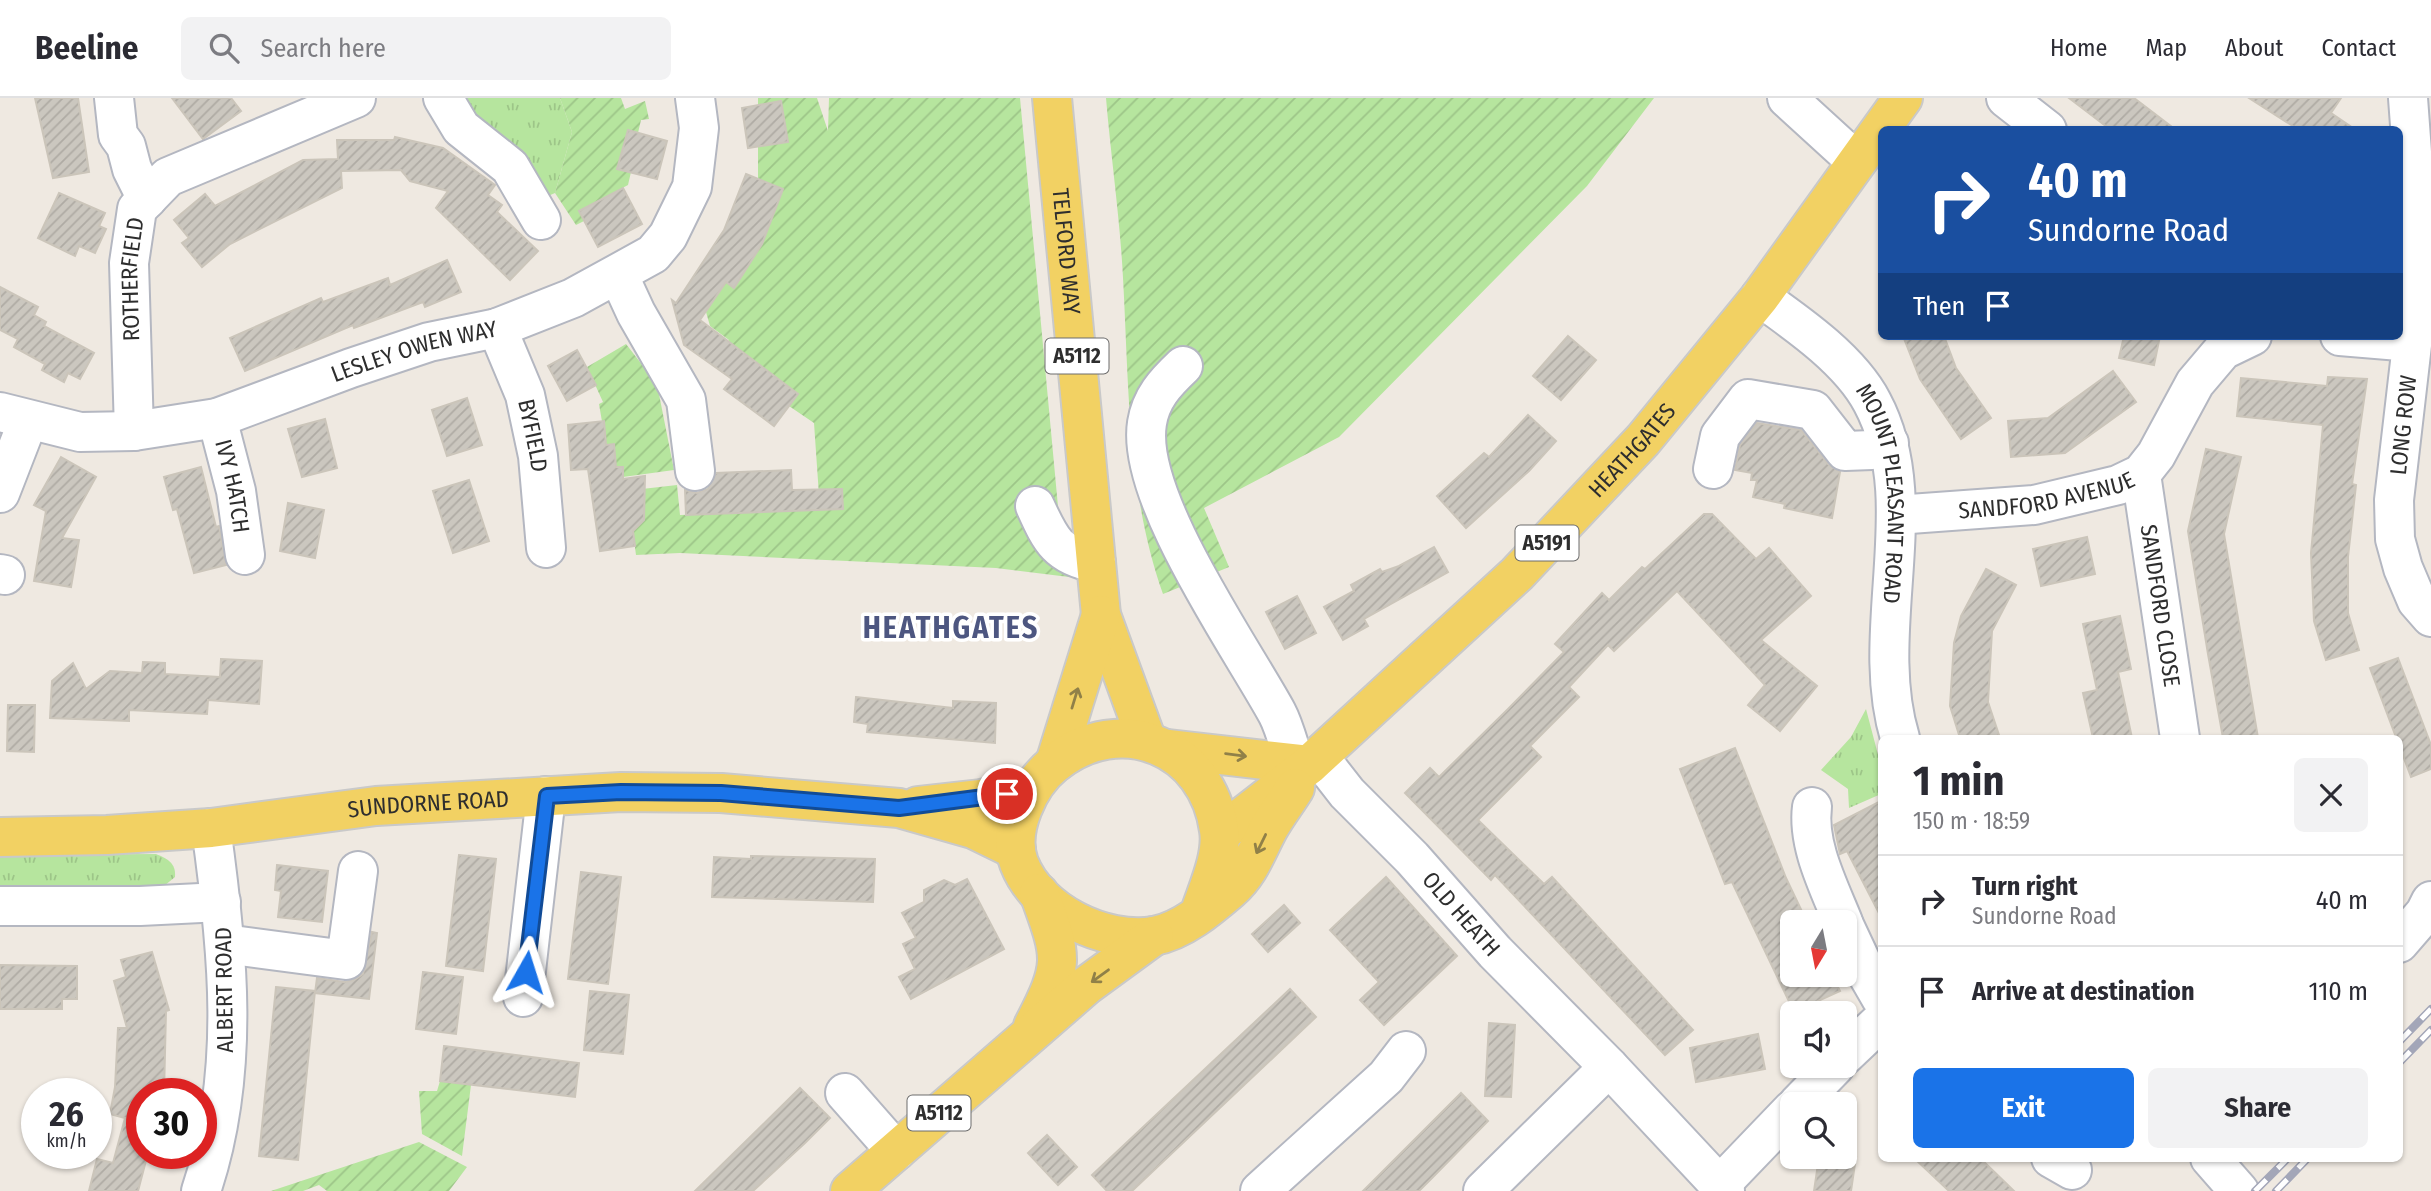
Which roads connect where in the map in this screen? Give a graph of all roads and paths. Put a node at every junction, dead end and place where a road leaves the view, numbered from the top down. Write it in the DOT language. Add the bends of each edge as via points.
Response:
graph roads {
  1 [pos="114,98"];
  2 [pos="356,98"];
  3 [pos="443,98"];
  4 [pos="695,98"];
  5 [pos="1052,98"];
  6 [pos="1787,98"];
  7 [pos="1902,98"];
  8 [pos="2006,98"];
  9 [pos="2407,98"];
  10 [pos="1882,126"];
  11 [pos="2042,126"];
  12 [pos="1878,131"];
  13 [pos="1856,161"];
  14 [pos="147,199"];
  15 [pos="2415,207"];
  16 [pos="541,220"];
  17 [pos="618,274"];
  18 [pos="1760,297"];
  19 [pos="497,327"];
  20 [pos="2244,340"];
  21 [pos="2388,340"];
  22 [pos="2412,342"];
  23 [pos="1183,366"];
  24 [pos="14,417"];
  25 [pos="217,418"];
  26 [pos="134,431"];
  27 [pos="1889,443"];
  28 [pos="1713,469"];
  29 [pos="695,471"];
  30 [pos="2141,474"];
  31 [pos="0,493"];
  32 [pos="1035,506"];
  33 [pos="1896,515"];
  34 [pos="546,548"];
  35 [pos="245,555"];
  36 [pos="1096,563"];
  37 [pos="1101,615"];
  38 [pos="2431,617"];
  39 [pos="1899,735"];
  40 [pos="2180,735"];
  41 [pos="1158,745"];
  42 [pos="1308,762"];
  43 [pos="1043,776"];
  44 [pos="547,796"];
  45 [pos="1812,807"];
  46 [pos="899,808"];
  47 [pos="211,828"];
  48 [pos="1220,834"];
  49 [pos="0,837"];
  50 [pos="1016,850"];
  51 [pos="358,871"];
  52 [pos="1039,893"];
  53 [pos="2431,901"];
  54 [pos="221,902"];
  55 [pos="0,906"];
  56 [pos="1839,910"];
  57 [pos="1200,912"];
  58 [pos="1154,936"];
  59 [pos="2403,938"];
  60 [pos="225,944"];
  61 [pos="1857,952"];
  62 [pos="1878,993"];
  63 [pos="523,998"];
  64 [pos="1878,1024"];
  65 [pos="1028,1035"];
  66 [pos="1857,1044"];
  67 [pos="1406,1051"];
  68 [pos="1609,1067"];
  69 [pos="1823,1078"];
  70 [pos="1810,1092"];
  71 [pos="845,1093"];
  72 [pos="1780,1123"];
  73 [pos="896,1151"];
  74 [pos="2214,1162"];
  75 [pos="1722,1188"];
  76 [pos="201,1191"];
  77 [pos="850,1191"];
  78 [pos="1260,1191"];
  79 [pos="1483,1191"];
  80 [pos="2239,1191"];
  1 -- 14 [label="street" via="118,135 127,146"];
  2 -- 14 [label="street, ROTHERFIELD" via="168,177"];
  3 -- 16 [label="street" via="461,128 510,167"];
  4 -- 17 [label="street, LESLEY OWEN WAY" via="698,160 681,213 653,254"];
  5 -- 36 [label="main road, TELFORD WAY / A5112"];
  6 -- 13 [label="street"];
  7 -- 10 [label="main road, A5191"];
  8 -- 11 [label="street"];
  9 -- 15 [label="street, LONG ROW"];
  12 -- 13 [label="main road, A5191"];
  13 -- 18 [label="main road, A5191"];
  14 -- 26 [label="street, ROTHERFIELD" via="137,209 130,263"];
  15 -- 22 [label="street, LONG ROW"];
  17 -- 19 [label="street, LESLEY OWEN WAY" via="572,298"];
  17 -- 29 [label="street" via="685,400"];
  18 -- 27 [label="street, MOUNT PLEASANT ROAD" via="1824,344 1872,400"];
  18 -- 42 [label="main road, HEATHGATES / A5191" via="1643,440 1517,574"];
  19 -- 25 [label="street, LESLEY OWEN WAY" via="429,342"];
  19 -- 34 [label="street, BYFIELD" via="525,395 538,456"];
  20 -- 30 [label="street, SANDFORD AVENUE" via="2223,350 2195,383"];
  21 -- 22 [label="street"];
  22 -- 38 [label="street, LONG ROW" via="2394,500 2395,540 2417,601"];
  23 -- 42 [label="street, OLD HEATH" via="1155,396 1147,425 1157,486 1199,580"];
  24 -- 26 [label="street, LESLEY OWEN WAY" via="80,432"];
  24 -- 31 [label="street"];
  25 -- 26 [label="street, LESLEY OWEN WAY"];
  25 -- 35 [label="street, IVY HATCH" via="236,491"];
  27 -- 28 [label="street" via="1872,450 1845,451 1813,410 1748,400 1720,436"];
  27 -- 33 [label="street, MOUNT PLEASANT ROAD"];
  30 -- 33 [label="street, SANDFORD AVENUE" via="2118,485 2034,505"];
  30 -- 40 [label="street, SANDFORD CLOSE"];
  32 -- 36 [label="street" via="1050,540 1074,559"];
  33 -- 39 [label="street, MOUNT PLEASANT ROAD" via="1888,648"];
  36 -- 37 [label="main road, TELFORD WAY / A5112"];
  37 -- 41 [label="main road, TELFORD WAY / A5112"];
  43 -- 37 [label="main road, TELFORD WAY / A5112, one-way"];
  41 -- 42 [label="main road, one-way"];
  41 -- 43 [label="main road" via="1098,740"];
  41 -- 48 [label="main road" via="1195,770 1213,800"];
  42 -- 48 [label="main road, HEATHGATES / A5191"];
  42 -- 57 [label="main road, A5191, one-way" via="1250,869"];
  42 -- 68 [label="street, OLD HEATH" via="1347,793 1412,858 1495,952"];
  43 -- 46 [label="main road, SUNDORNE ROAD" via="981,799"];
  43 -- 50 [label="main road, A5112" via="1020,814"];
  44 -- 46 [label="main road, SUNDORNE ROAD" via="721,793"];
  44 -- 47 [label="main road, SUNDORNE ROAD" via="376,806"];
  44 -- 63 [label="street"];
  45 -- 56 [label="street" via="1810,823"];
  46 -- 50 [label="main road, SUNDORNE ROAD" via="973,829"];
  47 -- 49 [label="main road, SUNDORNE ROAD"];
  47 -- 54 [label="street, ALBERT ROAD"];
  48 -- 57 [label="main road"];
  50 -- 52 [label="main road, A5112" via="1019,864"];
  51 -- 60 [label="street" via="346,960"];
  52 -- 58 [label="main road, A5112" via="1082,925 1128,937"];
  52 -- 65 [label="main road, A5112" via="1059,948 1053,987"];
  53 -- 59 [label="street"];
  54 -- 55 [label="street"];
  54 -- 60 [label="street, ALBERT ROAD"];
  57 -- 58 [label="main road, A5112" via="1179,928"];
  58 -- 65 [label="main road, A5112, one-way"];
  60 -- 76 [label="street, ALBERT ROAD" via="224,1087"];
  61 -- 62 [label="street"];
  64 -- 66 [label="street"];
  65 -- 73 [label="main road, A5112"];
  67 -- 78 [label="street" via="1385,1077"];
  68 -- 75 [label="street, OLD HEATH"];
  68 -- 79 [label="street"];
  69 -- 70 [label="street"];
  71 -- 73 [label="street"];
  72 -- 75 [label="street, OLD HEATH"];
  73 -- 77 [label="main road, A5112"];
  74 -- 80 [label="street"];
}
